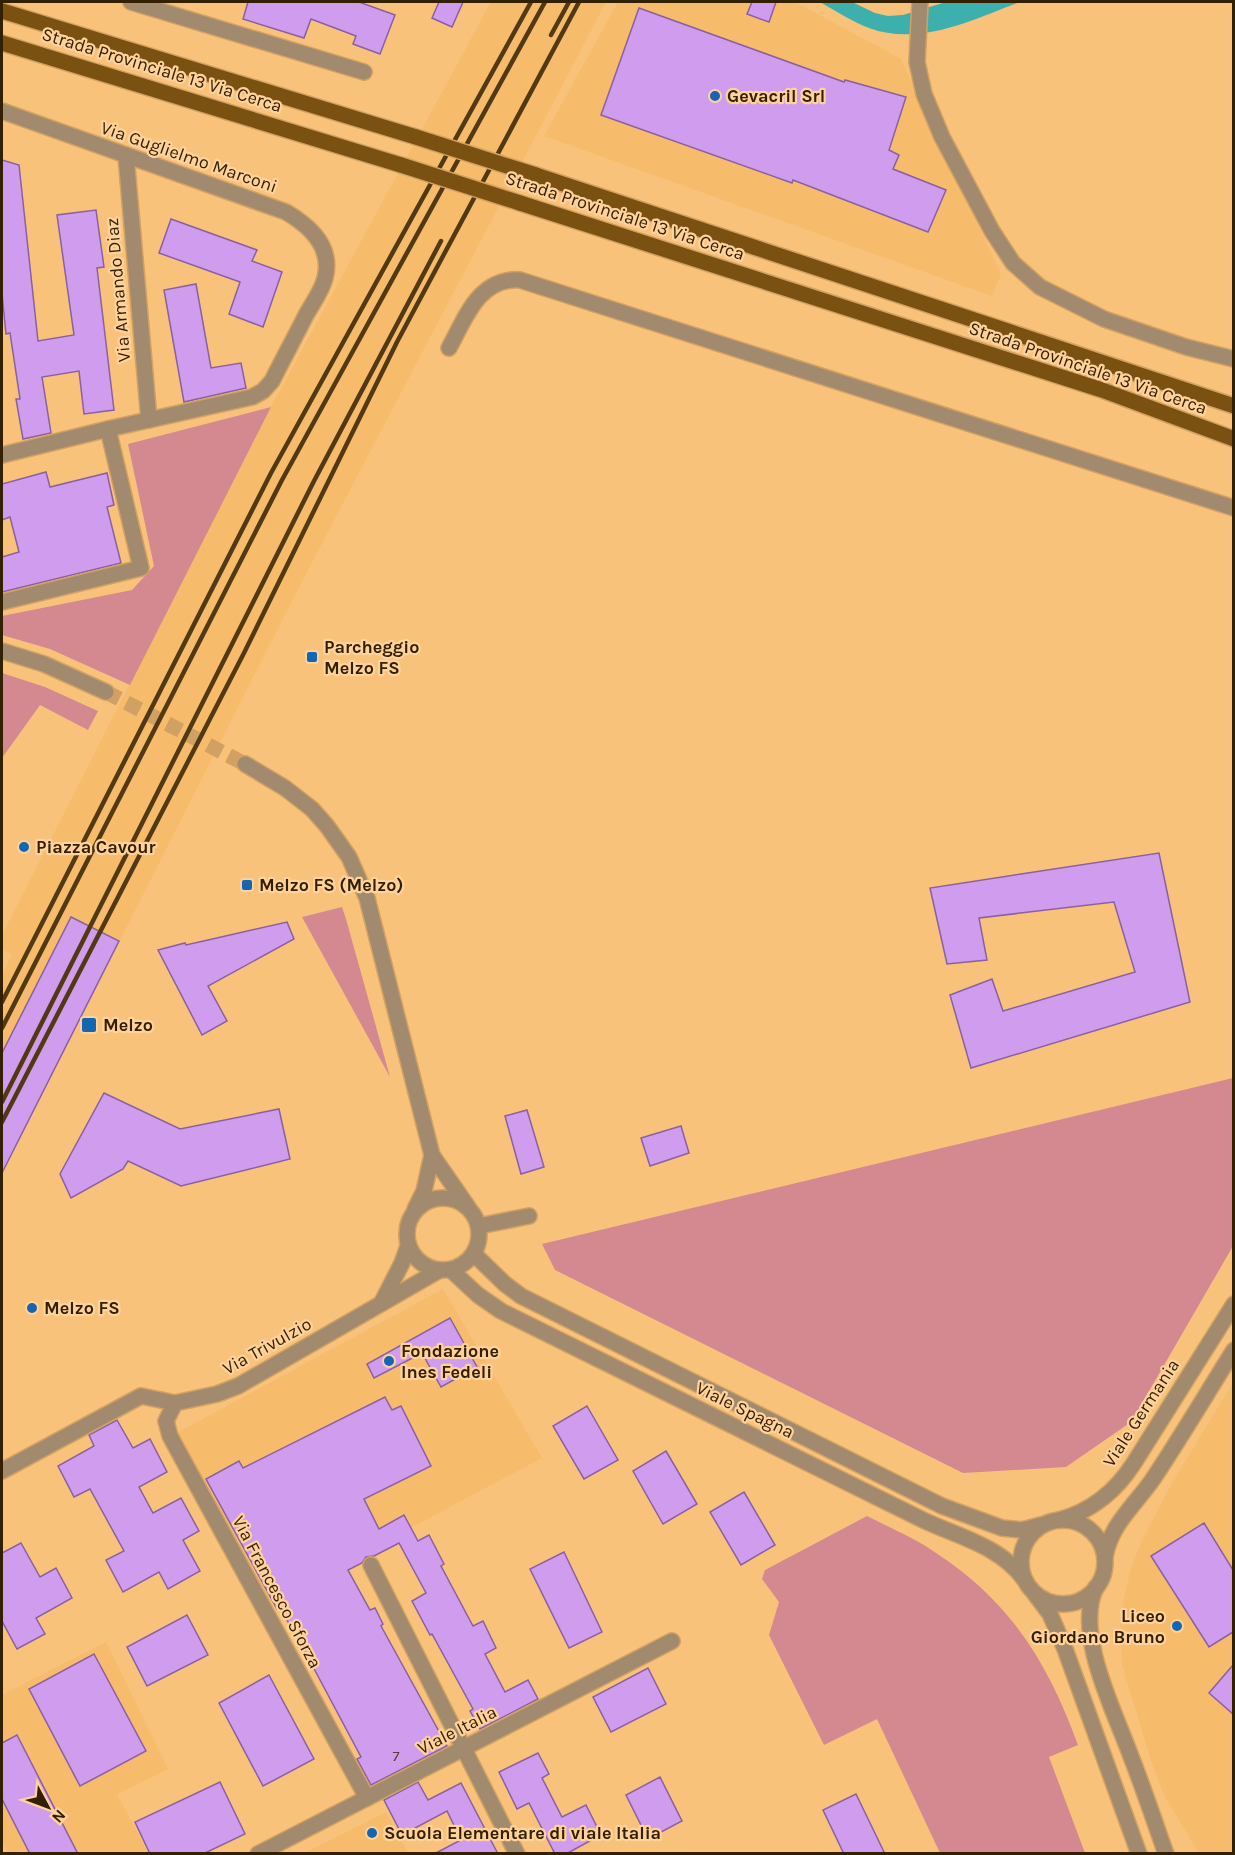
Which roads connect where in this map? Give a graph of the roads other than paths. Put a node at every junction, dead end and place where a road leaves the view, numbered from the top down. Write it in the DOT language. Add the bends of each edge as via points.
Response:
graph roads {
  1 [pos="131,2"];
  2 [pos="920,2"];
  3 [pos="2,11"];
  4 [pos="2,43"];
  5 [pos="364,72"];
  6 [pos="2,111"];
  7 [pos="126,156"];
  8 [pos="449,348"];
  9 [pos="1233,359"];
  10 [pos="1233,406"];
  11 [pos="149,420"];
  12 [pos="108,429"];
  13 [pos="1233,439"];
  14 [pos="2,455"];
  15 [pos="1233,508"];
  16 [pos="2,602"];
  17 [pos="2,651"];
  18 [pos="106,692"];
  19 [pos="245,764"];
  20 [pos="432,1155"];
  21 [pos="468,1207"];
  22 [pos="414,1211"];
  23 [pos="528,1216"];
  24 [pos="479,1226"];
  25 [pos="408,1246"];
  26 [pos="474,1254"];
  27 [pos="444,1270"];
  28 [pos="382,1302"];
  29 [pos="1233,1304"];
  30 [pos="1233,1350"];
  31 [pos="175,1403"];
  32 [pos="2,1471"];
  33 [pos="1059,1520"];
  34 [pos="1041,1526"];
  35 [pos="1105,1560"];
  36 [pos="370,1565"];
  37 [pos="1024,1580"];
  38 [pos="1096,1587"];
  39 [pos="1035,1594"];
  40 [pos="672,1641"];
  41 [pos="464,1749"];
  42 [pos="367,1798"];
  43 [pos="258,1854"];
  44 [pos="517,1854"];
  45 [pos="1139,1854"];
  46 [pos="1166,1854"];
  1 -- 5 [label="street"];
  2 -- 9 [label="street" via="917,62 924,94 942,137 1013,263 1040,287 1104,319"];
  3 -- 10 [label="main road, Strada Provinciale 13 Via Cerca, bridge" via="536,175"];
  4 -- 13 [label="main road, Strada Provinciale 13 Via Cerca, bridge" via="359,151 1102,390"];
  6 -- 7 [label="street, Via Guglielmo Marconi"];
  7 -- 11 [label="street, Via Armando Diaz"];
  7 -- 11 [label="street, Via Guglielmo Marconi" via="298,218 314,233 327,261 326,278 263,391 252,397"];
  8 -- 15 [label="street" via="478,297 501,282 520,280"];
  11 -- 12 [label="street"];
  12 -- 14 [label="street"];
  12 -- 16 [label="street" via="141,568"];
  17 -- 18 [label="street" via="44,664"];
  19 -- 20 [label="street" via="291,792 317,814 346,851 356,871 367,898"];
  20 -- 21 [label="street"];
  20 -- 22 [label="street"];
  21 -- 22 [label="street" via="441,1197 426,1201"];
  21 -- 24 [label="street"];
  22 -- 25 [label="street" via="408,1222"];
  23 -- 24 [label="street"];
  24 -- 26 [label="street"];
  25 -- 27 [label="street" via="425,1266"];
  25 -- 28 [label="street, Via Trivulzio"];
  26 -- 27 [label="street" via="464,1264"];
  26 -- 34 [label="street, Viale Spagna" via="521,1296 942,1506 1002,1528 1022,1530"];
  27 -- 28 [label="street, Via Trivulzio"];
  27 -- 37 [label="street, Viale Spagna" via="501,1311 923,1520 992,1550 1010,1562"];
  28 -- 31 [label="street, Via Trivulzio" via="238,1386"];
  29 -- 33 [label="street, Viale Germania" via="1117,1486 1088,1508"];
  30 -- 35 [label="street" via="1151,1482 1119,1522 1108,1542"];
  31 -- 32 [label="street, Via Trivulzio" via="141,1396"];
  31 -- 42 [label="street, Via Francesco Sforza" via="166,1421 170,1436"];
  33 -- 34 [label="street"];
  33 -- 35 [label="street" via="1076,1522 1092,1531"];
  34 -- 37 [label="street" via="1029,1535 1022,1550"];
  35 -- 38 [label="street"];
  36 -- 41 [label="street"];
  37 -- 39 [label="street"];
  38 -- 39 [label="street" via="1082,1599 1065,1604"];
  38 -- 46 [label="street" via="1091,1598 1090,1622 1098,1667"];
  39 -- 45 [label="street" via="1050,1614 1065,1649"];
  40 -- 41 [label="street, Viale Italia"];
  41 -- 42 [label="street, Viale Italia"];
  41 -- 44 [label="street"];
  42 -- 43 [label="street, Viale Italia"];
}
